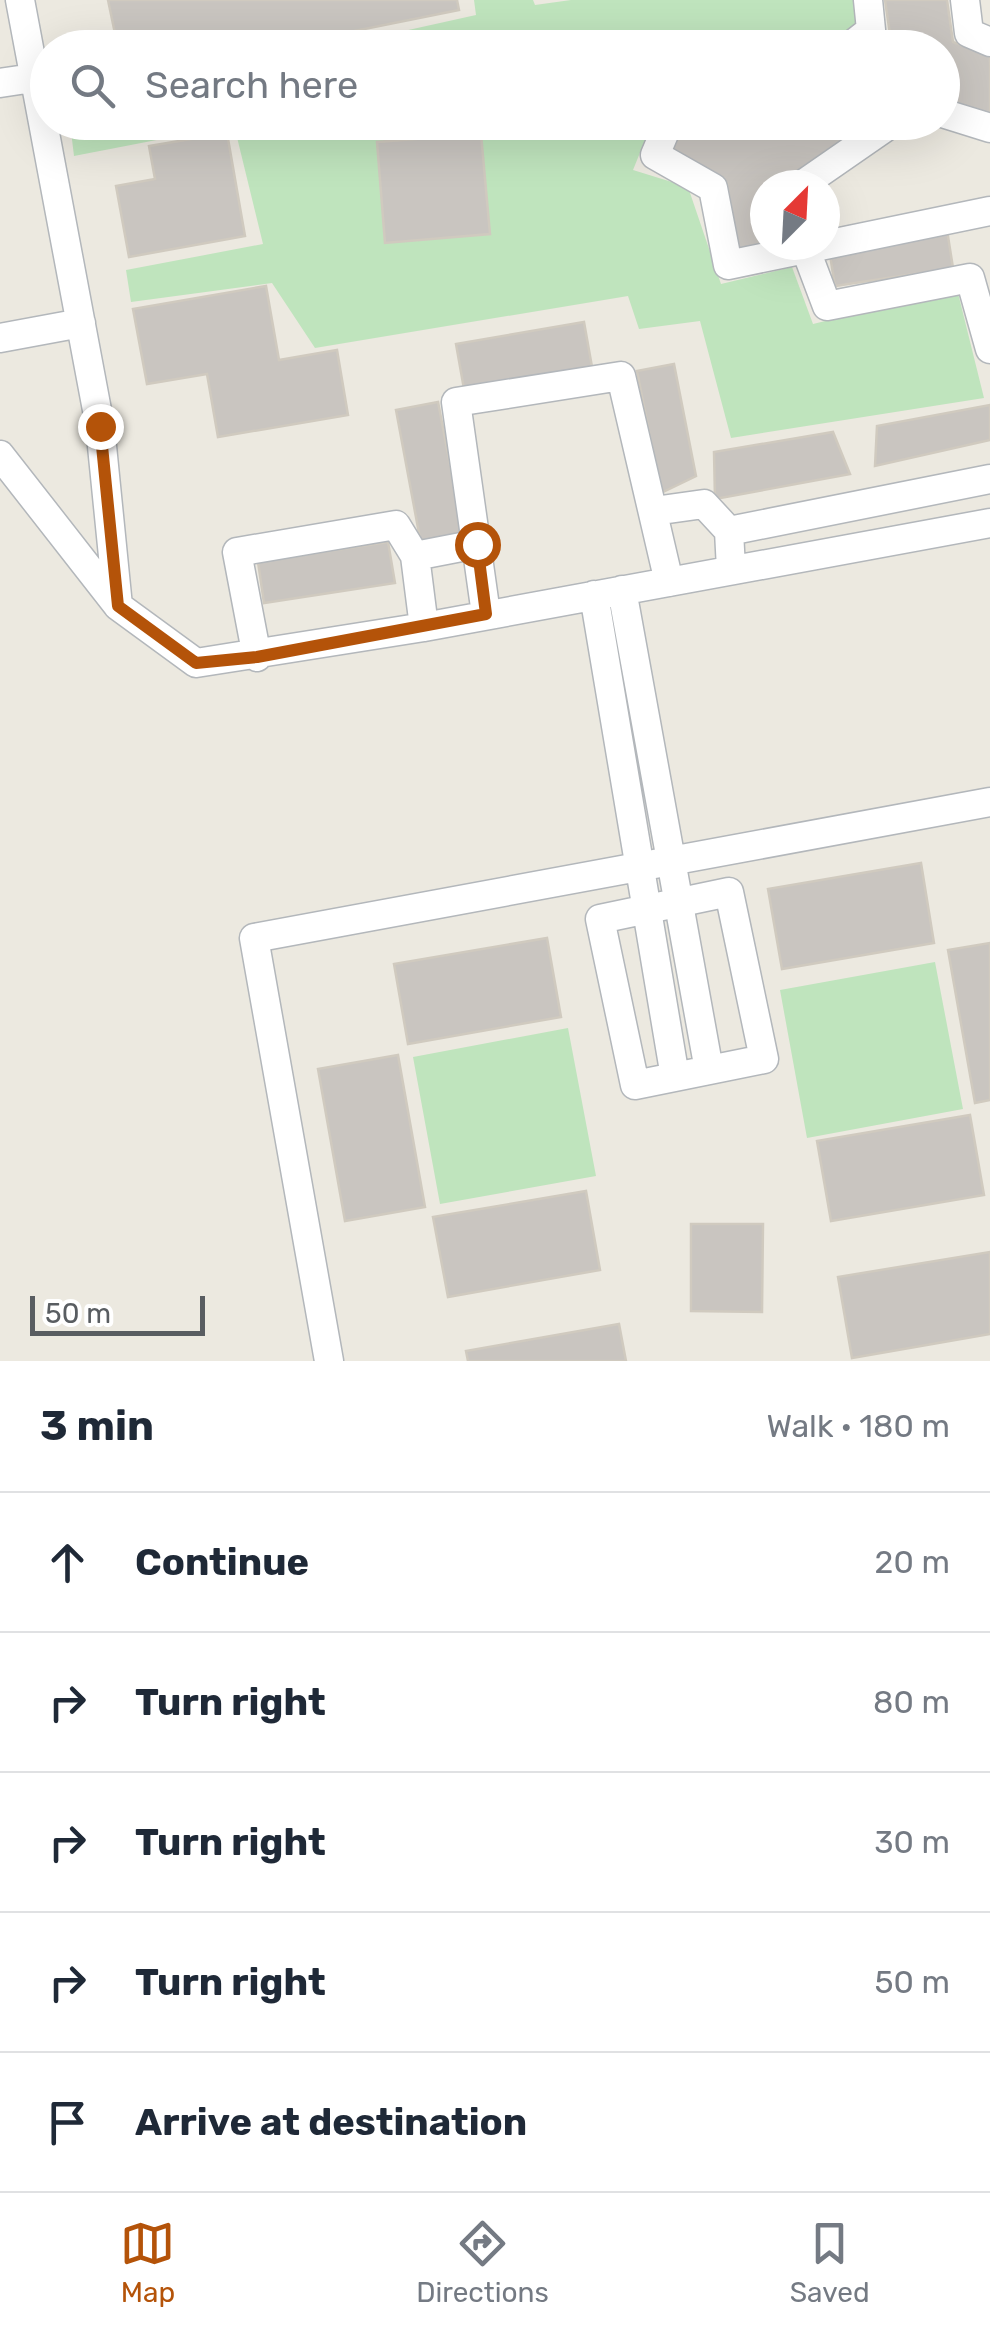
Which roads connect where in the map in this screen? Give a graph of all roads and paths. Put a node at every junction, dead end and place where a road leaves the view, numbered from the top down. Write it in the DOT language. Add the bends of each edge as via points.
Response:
graph roads {
  1 [pos="20,0"];
  2 [pos="868,0"];
  3 [pos="965,0"];
  4 [pos="871,30"];
  5 [pos="990,42"];
  6 [pos="30,60"];
  7 [pos="30,79"];
  8 [pos="0,84"];
  9 [pos="960,119"];
  10 [pos="990,128"];
  11 [pos="45,140"];
  12 [pos="661,140"];
  13 [pos="867,140"];
  14 [pos="824,170"];
  15 [pos="990,211"];
  16 [pos="840,241"];
  17 [pos="751,260"];
  18 [pos="810,260"];
  19 [pos="82,323"];
  20 [pos="0,338"];
  21 [pos="990,349"];
  22 [pos="0,455"];
  23 [pos="990,479"];
  24 [pos="654,511"];
  25 [pos="990,524"];
  26 [pos="729,531"];
  27 [pos="477,544"];
  28 [pos="414,556"];
  29 [pos="731,569"];
  30 [pos="669,582"];
  31 [pos="608,592"];
  32 [pos="118,606"];
  33 [pos="486,614"];
  34 [pos="424,628"];
  35 [pos="257,657"];
  36 [pos="990,802"];
  37 [pos="671,861"];
  38 [pos="636,867"];
  39 [pos="678,902"];
  40 [pos="644,910"];
  41 [pos="709,1070"];
  42 [pos="676,1077"];
  43 [pos="330,1361"];
  1 -- 6 [label="street"];
  2 -- 4 [label="street"];
  3 -- 5 [label="street" via="969,32"];
  7 -- 8 [label="street"];
  9 -- 10 [label="street"];
  11 -- 19 [label="street"];
  12 -- 17 [label="street" via="655,155 713,188 728,265"];
  13 -- 14 [label="street"];
  15 -- 16 [label="street"];
  18 -- 21 [label="street" via="827,306 970,278"];
  19 -- 20 [label="street"];
  19 -- 32 [label="street"];
  22 -- 32 [label="street"];
  23 -- 26 [label="street"];
  24 -- 26 [label="street" via="704,504"];
  24 -- 27 [label="street" via="621,376 456,402"];
  24 -- 30 [label="street"];
  25 -- 29 [label="street"];
  26 -- 29 [label="street"];
  27 -- 28 [label="street"];
  27 -- 33 [label="street"];
  28 -- 34 [label="street"];
  28 -- 35 [label="street" via="396,525 238,552"];
  29 -- 30 [label="street"];
  30 -- 31 [label="street"];
  31 -- 33 [label="street"];
  31 -- 37 [label="street"];
  31 -- 38 [label="street"];
  32 -- 35 [label="street" via="196,663"];
  33 -- 34 [label="street"];
  34 -- 35 [label="street"];
  36 -- 37 [label="street"];
  37 -- 38 [label="street"];
  37 -- 39 [label="street"];
  38 -- 40 [label="street"];
  38 -- 43 [label="street" via="254,938"];
  39 -- 40 [label="street"];
  39 -- 41 [label="street"];
  39 -- 41 [label="street" via="729,892 764,1058"];
  40 -- 42 [label="street"];
  40 -- 42 [label="street" via="600,919 634,1085"];
  41 -- 42 [label="street"];
}
